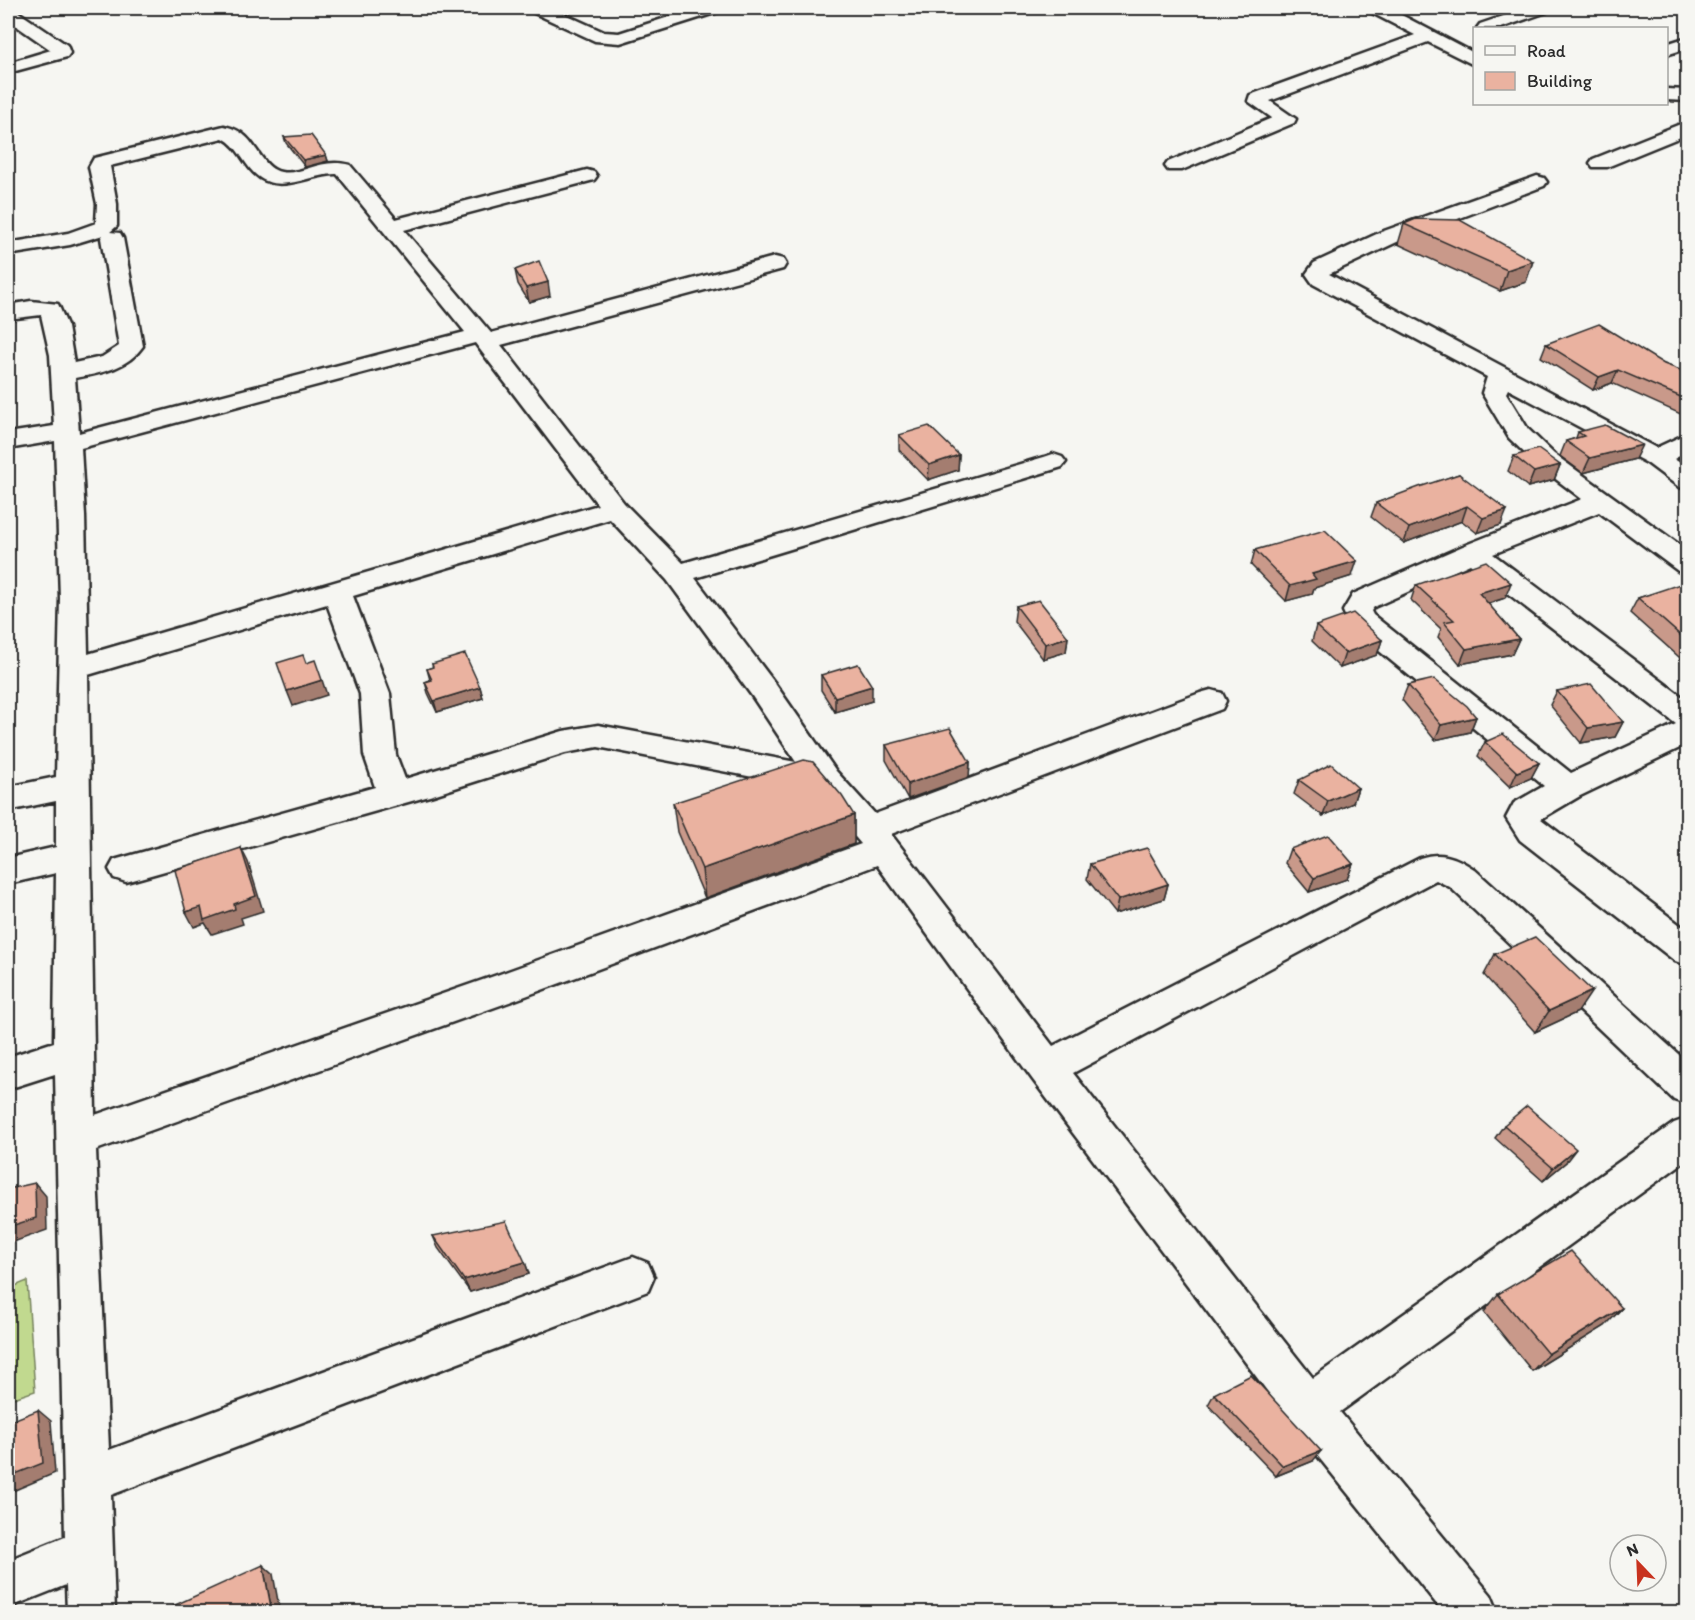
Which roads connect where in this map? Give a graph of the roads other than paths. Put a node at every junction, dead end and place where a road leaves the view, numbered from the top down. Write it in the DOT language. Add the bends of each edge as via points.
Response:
graph roads {
  1 [pos="538,8"];
  2 [pos="712,8"];
  3 [pos="1376,8"];
  4 [pos="1541,8"];
  5 [pos="8,13"];
  6 [pos="1489,27"];
  7 [pos="1464,37"];
  8 [pos="1436,41"];
  9 [pos="1688,42"];
  10 [pos="1668,49"];
  11 [pos="1473,60"];
  12 [pos="8,68"];
  13 [pos="1668,94"];
  14 [pos="1688,96"];
  15 [pos="1688,127"];
  16 [pos="1600,163"];
  17 [pos="1175,166"];
  18 [pos="586,176"];
  19 [pos="1537,182"];
  20 [pos="390,227"];
  21 [pos="112,238"];
  22 [pos="8,249"];
  23 [pos="775,264"];
  24 [pos="8,312"];
  25 [pos="483,339"];
  26 [pos="63,373"];
  27 [pos="1500,374"];
  28 [pos="66,438"];
  29 [pos="8,441"];
  30 [pos="1688,441"];
  31 [pos="1656,458"];
  32 [pos="1053,462"];
  33 [pos="1688,481"];
  34 [pos="1602,501"];
  35 [pos="615,508"];
  36 [pos="1473,552"];
  37 [pos="1688,565"];
  38 [pos="677,574"];
  39 [pos="337,592"];
  40 [pos="74,669"];
  41 [pos="1211,701"];
  42 [pos="1688,717"];
  43 [pos="1688,730"];
  44 [pos="825,779"];
  45 [pos="72,786"];
  46 [pos="1568,788"];
  47 [pos="394,794"];
  48 [pos="8,799"];
  49 [pos="876,839"];
  50 [pos="73,856"];
  51 [pos="126,869"];
  52 [pos="8,871"];
  53 [pos="1688,951"];
  54 [pos="73,1052"];
  55 [pos="1047,1068"];
  56 [pos="8,1073"];
  57 [pos="1688,1088"];
  58 [pos="1688,1136"];
  59 [pos="76,1139"];
  60 [pos="633,1277"];
  61 [pos="1308,1408"];
  62 [pos="87,1481"];
  63 [pos="87,1552"];
  64 [pos="8,1584"];
  65 [pos="1457,1606"];
  66 [pos="91,1612"];
  1 -- 2 [label="street" via="610,39"];
  3 -- 8 [label="street"];
  4 -- 6 [label="street"];
  5 -- 12 [label="street" via="61,49 61,53"];
  7 -- 8 [label="street"];
  8 -- 11 [label="street"];
  8 -- 17 [label="street" via="1257,99 1287,119"];
  9 -- 10 [label="street"];
  13 -- 14 [label="street"];
  15 -- 16 [label="street"];
  18 -- 20 [label="street"];
  19 -- 27 [label="street" via="1389,237 1322,268 1317,274"];
  20 -- 22 [label="street" via="343,169 276,177 266,172 238,139 224,132 101,162 106,226 76,237"];
  20 -- 25 [label="street"];
  21 -- 26 [label="street" via="131,346 128,353 116,360"];
  23 -- 25 [label="street"];
  24 -- 26 [label="street" via="50,309"];
  25 -- 28 [label="street"];
  25 -- 35 [label="street"];
  26 -- 28 [label="street"];
  27 -- 31 [label="street"];
  27 -- 34 [label="street" via="1494,393 1518,433 1545,459"];
  28 -- 29 [label="street"];
  28 -- 40 [label="street" via="72,516"];
  30 -- 31 [label="street"];
  31 -- 33 [label="street"];
  32 -- 38 [label="street"];
  34 -- 36 [label="street"];
  34 -- 37 [label="street"];
  35 -- 38 [label="street"];
  35 -- 39 [label="street"];
  36 -- 42 [label="street"];
  36 -- 46 [label="street" via="1363,601 1357,611 1360,620"];
  38 -- 44 [label="street"];
  39 -- 40 [label="street"];
  39 -- 47 [label="street" via="375,694 380,755"];
  40 -- 45 [label="street"];
  41 -- 49 [label="street"];
  43 -- 46 [label="street"];
  44 -- 47 [label="street" via="598,736 563,742"];
  44 -- 49 [label="street"];
  45 -- 48 [label="street"];
  45 -- 50 [label="street"];
  46 -- 53 [label="street" via="1526,812 1523,818 1532,831"];
  47 -- 51 [label="street"];
  49 -- 55 [label="street"];
  49 -- 59 [label="street" via="510,987"];
  50 -- 52 [label="street"];
  50 -- 54 [label="street"];
  54 -- 56 [label="street"];
  54 -- 59 [label="street"];
  55 -- 57 [label="street" via="1432,867 1447,868 1462,878"];
  55 -- 61 [label="street"];
  58 -- 61 [label="street"];
  59 -- 62 [label="street"];
  60 -- 62 [label="street"];
  61 -- 65 [label="street"];
  62 -- 63 [label="street"];
  63 -- 64 [label="street"];
  63 -- 66 [label="street"];
}
